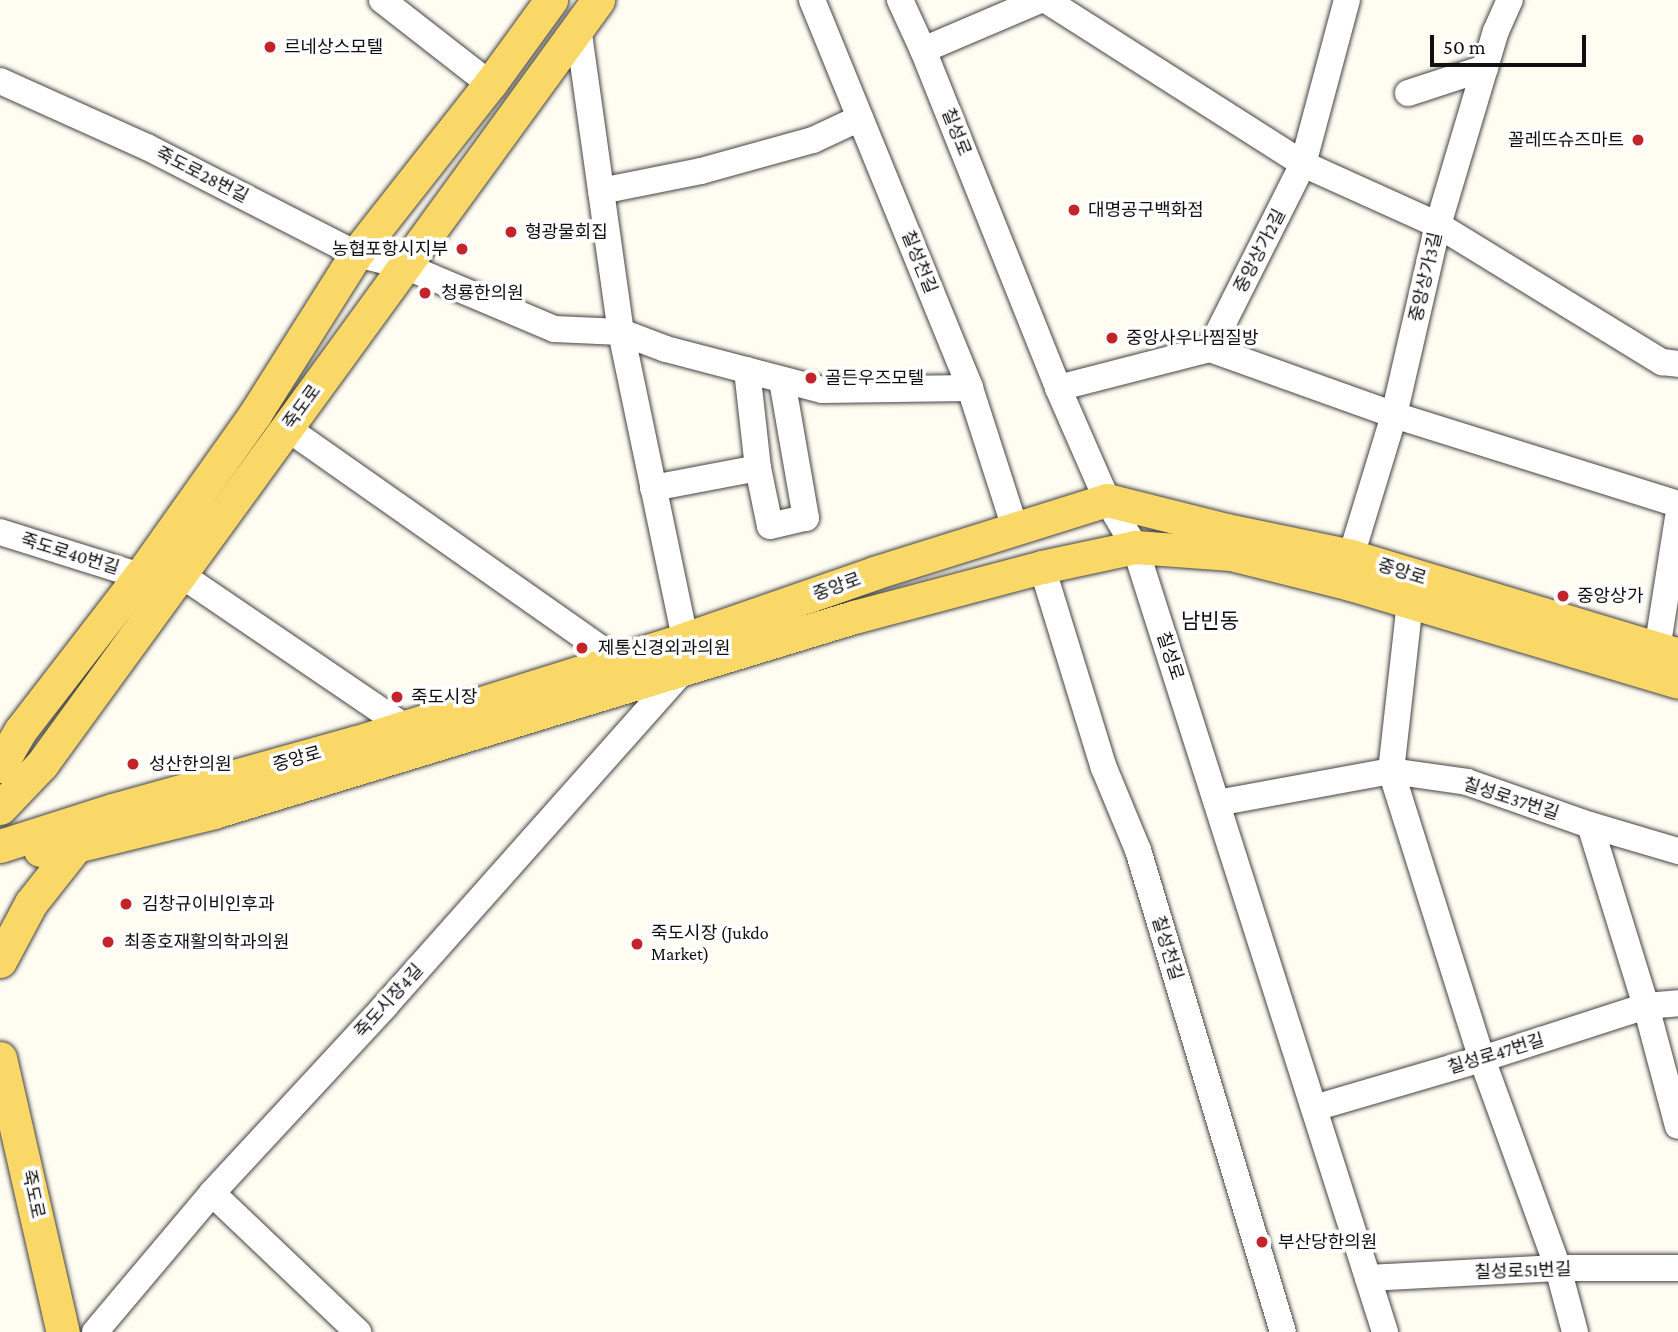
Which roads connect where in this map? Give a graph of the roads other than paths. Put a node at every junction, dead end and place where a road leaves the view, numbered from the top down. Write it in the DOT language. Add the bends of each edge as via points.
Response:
graph roads {
  1 [pos="382,0"];
  2 [pos="551,0"];
  3 [pos="598,0"];
  4 [pos="812,0"];
  5 [pos="901,0"];
  6 [pos="1040,0"];
  7 [pos="1046,0"];
  8 [pos="1347,0"];
  9 [pos="1510,0"];
  10 [pos="578,27"];
  11 [pos="923,50"];
  12 [pos="1485,68"];
  13 [pos="0,81"];
  14 [pos="490,84"];
  15 [pos="1408,93"];
  16 [pos="860,118"];
  17 [pos="1303,164"];
  18 [pos="601,191"];
  19 [pos="1438,225"];
  20 [pos="356,254"];
  21 [pos="405,266"];
  22 [pos="621,332"];
  23 [pos="1210,349"];
  24 [pos="1678,365"];
  25 [pos="747,370"];
  26 [pos="782,380"];
  27 [pos="970,388"];
  28 [pos="1058,388"];
  29 [pos="1394,415"];
  30 [pos="287,428"];
  31 [pos="758,468"];
  32 [pos="653,488"];
  33 [pos="1107,500"];
  34 [pos="1678,504"];
  35 [pos="1678,518"];
  36 [pos="1015,528"];
  37 [pos="0,533"];
  38 [pos="1135,547"];
  39 [pos="1351,556"];
  40 [pos="1042,567"];
  41 [pos="180,574"];
  42 [pos="139,576"];
  43 [pos="1410,602"];
  44 [pos="1668,652"];
  45 [pos="684,655"];
  46 [pos="617,660"];
  47 [pos="1678,682"];
  48 [pos="405,727"];
  49 [pos="1391,771"];
  50 [pos="6,772"];
  51 [pos="1217,803"];
  52 [pos="1590,825"];
  53 [pos="72,835"];
  54 [pos="0,846"];
  55 [pos="1678,850"];
  56 [pos="0,856"];
  57 [pos="0,961"];
  58 [pos="1678,1003"];
  59 [pos="1646,1006"];
  60 [pos="0,1058"];
  61 [pos="1482,1059"];
  62 [pos="1314,1108"];
  63 [pos="1678,1126"];
  64 [pos="12,1147"];
  65 [pos="212,1193"];
  66 [pos="1558,1268"];
  67 [pos="1678,1268"];
  68 [pos="1367,1278"];
  69 [pos="63,1332"];
  70 [pos="95,1332"];
  71 [pos="358,1332"];
  72 [pos="1283,1332"];
  73 [pos="1385,1332"];
  74 [pos="1575,1332"];
  1 -- 14 [label="street"];
  2 -- 14 [label="main road, 죽도로"];
  3 -- 10 [label="main road, 죽도로"];
  4 -- 16 [label="street, 칠성천길"];
  5 -- 11 [label="street, 칠성로"];
  6 -- 11 [label="street"];
  7 -- 17 [label="street"];
  8 -- 17 [label="street, 중앙상가2길"];
  9 -- 12 [label="street, 중앙상가3길"];
  10 -- 18 [label="street"];
  10 -- 21 [label="main road, 죽도로"];
  11 -- 28 [label="street, 칠성로"];
  12 -- 15 [label="street"];
  12 -- 19 [label="street, 중앙상가3길"];
  13 -- 20 [label="street, 죽도로28번길" via="147,147"];
  14 -- 20 [label="main road, 죽도로"];
  16 -- 18 [label="street" via="800,143 701,171"];
  16 -- 27 [label="street, 칠성천길"];
  17 -- 19 [label="street"];
  17 -- 23 [label="street, 중앙상가2길"];
  18 -- 22 [label="street"];
  19 -- 24 [label="street" via="1662,362"];
  19 -- 29 [label="street, 중앙상가3길"];
  20 -- 21 [label="street, 죽도로28번길"];
  20 -- 42 [label="main road, 죽도로" via="255,414"];
  21 -- 22 [label="street, 죽도로28번길" via="554,329"];
  21 -- 30 [label="main road, 죽도로"];
  22 -- 25 [label="street, 죽도로28번길"];
  22 -- 32 [label="street"];
  23 -- 28 [label="street"];
  23 -- 29 [label="street"];
  25 -- 26 [label="street, 죽도로28번길"];
  25 -- 31 [label="street"];
  26 -- 27 [label="street, 죽도로28번길" via="822,390"];
  26 -- 31 [label="street" via="806,518 770,526"];
  27 -- 36 [label="street, 칠성천길"];
  28 -- 33 [label="street, 칠성로"];
  29 -- 34 [label="street"];
  29 -- 39 [label="street, 중앙상가3길"];
  30 -- 41 [label="main road, 죽도로"];
  30 -- 46 [label="street"];
  31 -- 32 [label="street"];
  32 -- 45 [label="street"];
  33 -- 36 [label="main road, 중앙로"];
  33 -- 38 [label="street, 칠성로"];
  33 -- 39 [label="main road, 중앙로"];
  35 -- 44 [label="street"];
  36 -- 45 [label="main road, 중앙로"];
  37 -- 42 [label="street, 죽도로40번길"];
  38 -- 40 [label="main road, 중앙로"];
  38 -- 43 [label="main road, 중앙로" via="1231,554"];
  38 -- 51 [label="street, 칠성로"];
  39 -- 44 [label="main road, 중앙로"];
  40 -- 45 [label="main road, 중앙로" via="854,617"];
  40 -- 72 [label="street, 칠성천길" via="1104,768 1138,850"];
  41 -- 48 [label="street"];
  41 -- 50 [label="main road, 죽도로" via="42,764"];
  42 -- 50 [label="main road, 죽도로"];
  43 -- 47 [label="main road, 중앙로"];
  43 -- 49 [label="street"];
  45 -- 46 [label="main road, 중앙로"];
  45 -- 53 [label="main road, 중앙로" via="214,812"];
  45 -- 65 [label="street, 죽도시장4길" via="385,1006"];
  46 -- 48 [label="main road, 중앙로"];
  48 -- 53 [label="main road, 중앙로"];
  49 -- 51 [label="street, 칠성로37번길"];
  49 -- 52 [label="street, 칠성로37번길" via="1467,782"];
  49 -- 61 [label="street"];
  50 -- 53 [label="main road" via="30,819"];
  51 -- 62 [label="street, 칠성로"];
  52 -- 55 [label="street, 칠성로37번길"];
  52 -- 59 [label="street"];
  53 -- 54 [label="main road, 중앙로"];
  53 -- 56 [label="main road, 중앙로"];
  53 -- 57 [label="main road"];
  58 -- 59 [label="street, 칠성로47번길"];
  59 -- 61 [label="street, 칠성로47번길"];
  59 -- 63 [label="street"];
  60 -- 64 [label="main road, 죽도로"];
  61 -- 62 [label="street, 칠성로47번길"];
  61 -- 66 [label="street"];
  62 -- 68 [label="street, 칠성로"];
  64 -- 69 [label="main road, 죽도로"];
  65 -- 70 [label="street, 죽도시장4길"];
  65 -- 71 [label="street"];
  66 -- 67 [label="street, 칠성로51번길"];
  66 -- 68 [label="street, 칠성로51번길"];
  66 -- 74 [label="street"];
  68 -- 73 [label="street, 칠성로"];
}
